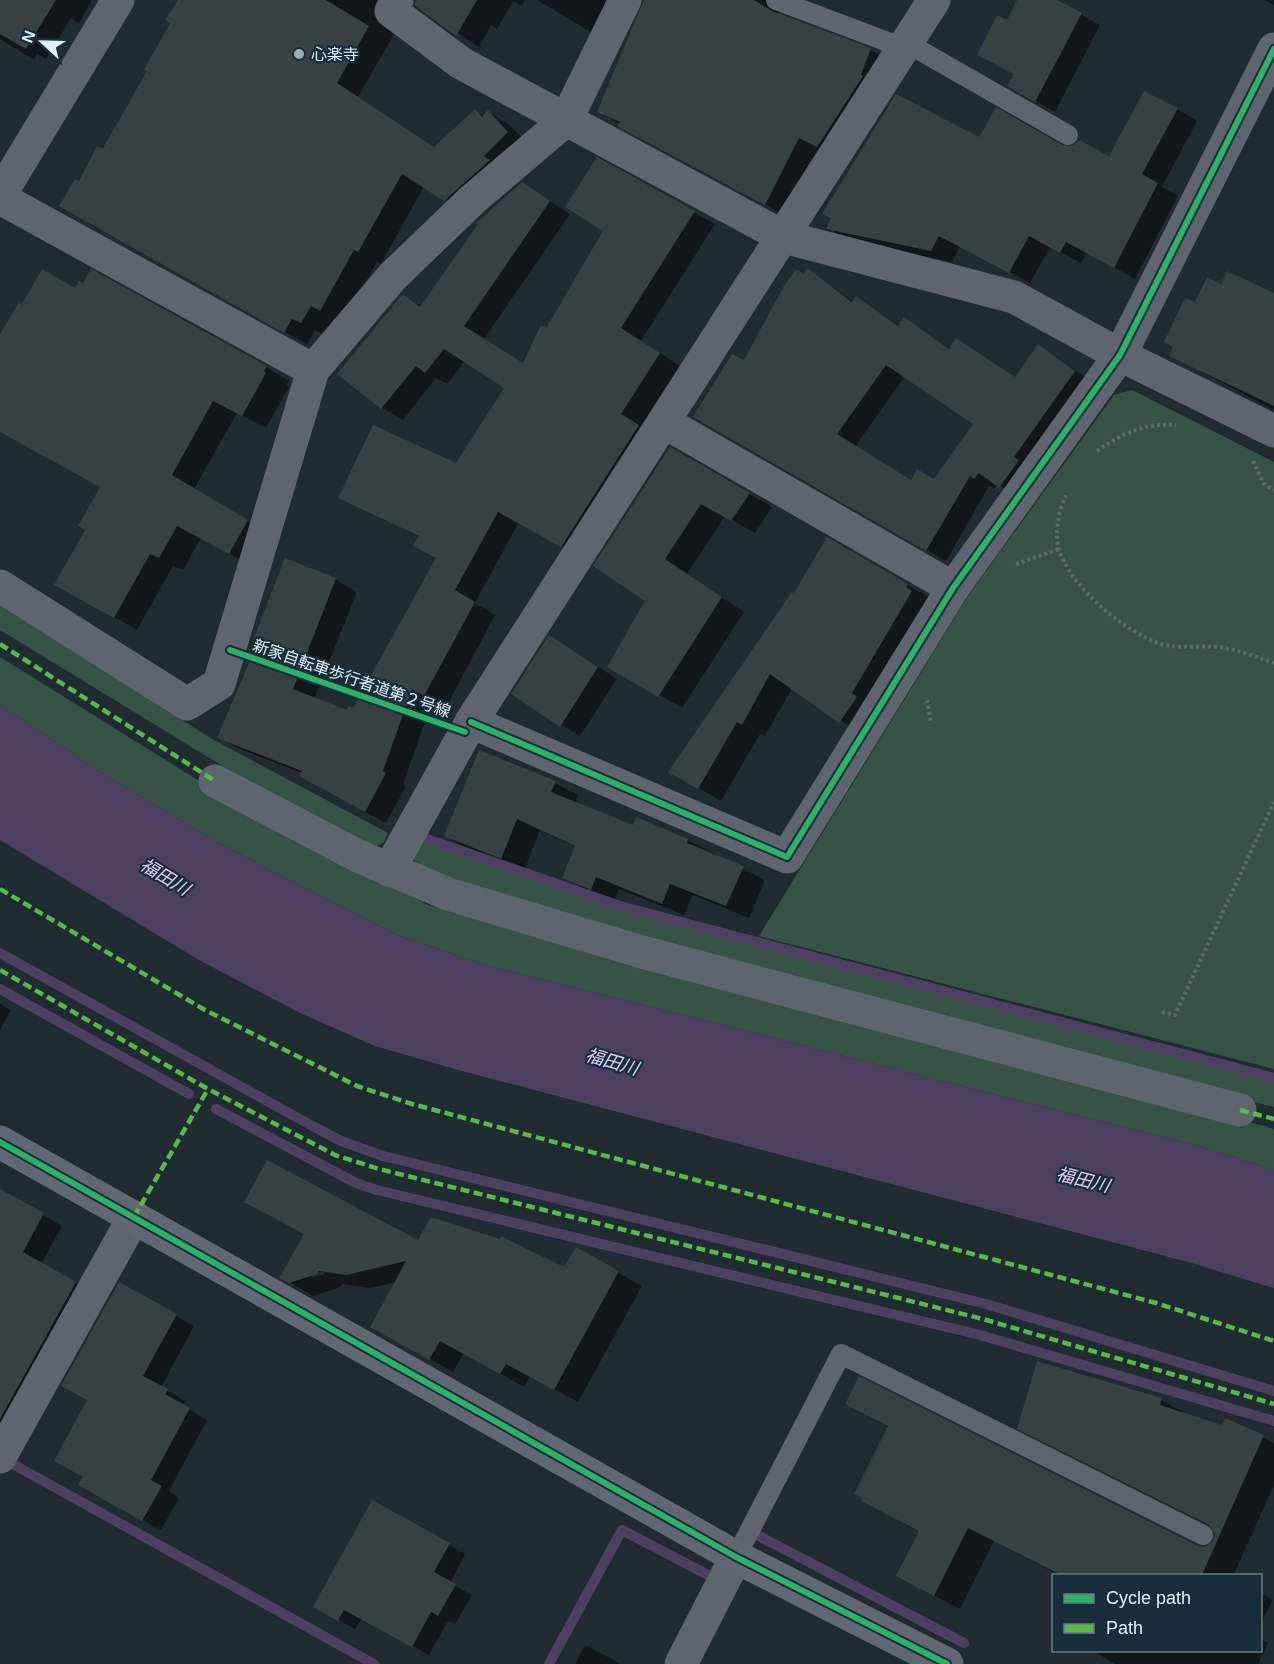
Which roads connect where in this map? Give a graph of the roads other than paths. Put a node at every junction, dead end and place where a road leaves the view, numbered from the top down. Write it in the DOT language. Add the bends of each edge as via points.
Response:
graph roads {
  1 [pos="118,0"];
  2 [pos="397,0"];
  3 [pos="625,0"];
  4 [pos="776,0"];
  5 [pos="934,0"];
  6 [pos="905,45"];
  7 [pos="1274,50"];
  8 [pos="566,120"];
  9 [pos="1068,135"];
  10 [pos="0,197"];
  11 [pos="784,237"];
  12 [pos="1120,355"];
  13 [pos="313,370"];
  14 [pos="664,422"];
  15 [pos="1274,431"];
  16 [pos="0,586"];
  17 [pos="953,588"];
  18 [pos="468,727"];
  19 [pos="215,781"];
  20 [pos="389,870"];
  21 [pos="1240,1110"];
  22 [pos="0,1142"];
  23 [pos="134,1217"];
  24 [pos="0,1457"];
  25 [pos="1203,1535"];
  26 [pos="736,1557"];
  27 [pos="681,1664"];
  28 [pos="947,1664"];
  1 -- 10 [label="street"];
  2 -- 8 [label="street" via="391,11 461,63"];
  3 -- 8 [label="street"];
  4 -- 6 [label="lane"];
  5 -- 6 [label="street"];
  6 -- 9 [label="lane"];
  6 -- 11 [label="street"];
  7 -- 12 [label="street"];
  8 -- 11 [label="street"];
  8 -- 13 [label="street" via="472,200 393,276"];
  10 -- 13 [label="street"];
  11 -- 12 [label="street" via="1014,297"];
  11 -- 14 [label="street"];
  12 -- 15 [label="street"];
  12 -- 17 [label="street"];
  13 -- 16 [label="street" via="219,684 187,704"];
  14 -- 17 [label="street"];
  14 -- 18 [label="street"];
  17 -- 18 [label="street" via="787,857"];
  18 -- 20 [label="street"];
  19 -- 20 [label="street"];
  20 -- 21 [label="street" via="448,894 642,952"];
  22 -- 23 [label="street"];
  23 -- 24 [label="street"];
  23 -- 26 [label="street"];
  25 -- 26 [label="lane" via="841,1354"];
  26 -- 27 [label="street"];
  26 -- 28 [label="street"];
}
